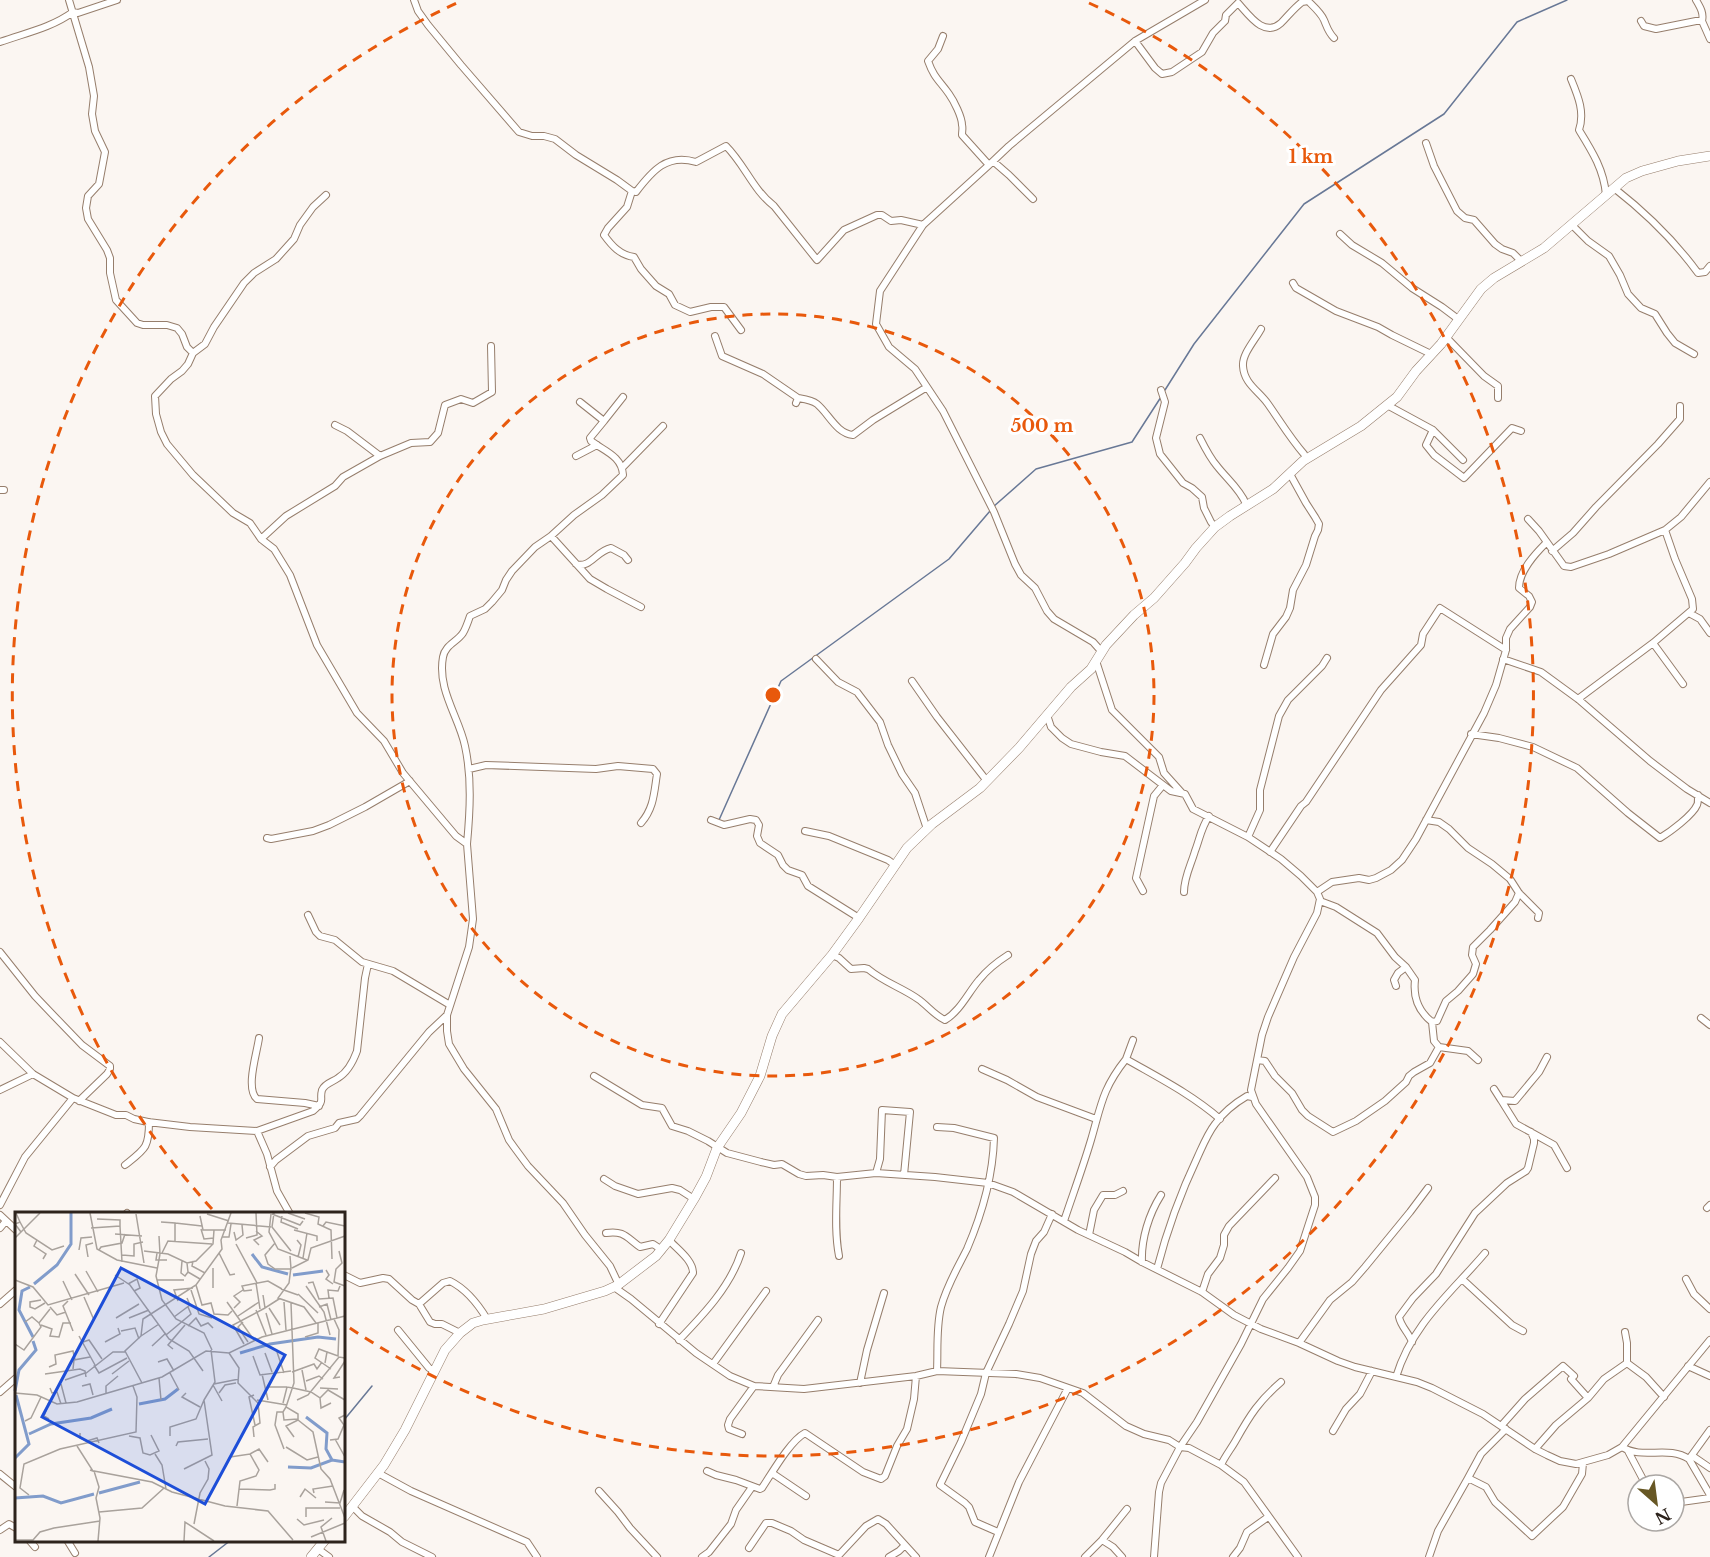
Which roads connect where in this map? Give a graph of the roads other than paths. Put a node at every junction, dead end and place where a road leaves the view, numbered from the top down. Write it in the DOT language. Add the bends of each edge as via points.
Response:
graph roads {
  1 [pos="69,0"];
  2 [pos="117,0"];
  3 [pos="414,0"];
  4 [pos="1205,0"];
  5 [pos="1696,0"];
  6 [pos="73,12"];
  7 [pos="1641,21"];
  8 [pos="1702,21"];
  9 [pos="943,36"];
  10 [pos="1334,38"];
  11 [pos="1710,39"];
  12 [pos="1134,41"];
  13 [pos="0,42"];
  14 [pos="1571,79"];
  15 [pos="1426,143"];
  16 [pos="1710,156"];
  17 [pos="992,164"];
  18 [pos="632,191"];
  19 [pos="1610,192"];
  20 [pos="326,195"];
  21 [pos="1033,199"];
  22 [pos="923,225"];
  23 [pos="1572,225"];
  24 [pos="1340,234"];
  25 [pos="1521,262"];
  26 [pos="1710,266"];
  27 [pos="1293,283"];
  28 [pos="1458,319"];
  29 [pos="1261,329"];
  30 [pos="741,330"];
  31 [pos="715,336"];
  32 [pos="1446,337"];
  33 [pos="491,346"];
  34 [pos="194,353"];
  35 [pos="1431,354"];
  36 [pos="1694,354"];
  37 [pos="927,387"];
  38 [pos="1161,390"];
  39 [pos="623,397"];
  40 [pos="1498,398"];
  41 [pos="580,402"];
  42 [pos="1387,405"];
  43 [pos="1680,406"];
  44 [pos="604,421"];
  45 [pos="335,425"];
  46 [pos="663,426"];
  47 [pos="1433,430"];
  48 [pos="1521,431"];
  49 [pos="1200,438"];
  50 [pos="597,446"];
  51 [pos="380,456"];
  52 [pos="576,456"];
  53 [pos="1306,459"];
  54 [pos="1463,460"];
  55 [pos="623,467"];
  56 [pos="1290,474"];
  57 [pos="1710,482"];
  58 [pos="1248,505"];
  59 [pos="1528,519"];
  60 [pos="1215,527"];
  61 [pos="1665,530"];
  62 [pos="551,536"];
  63 [pos="261,539"];
  64 [pos="1546,543"];
  65 [pos="1552,551"];
  66 [pos="628,560"];
  67 [pos="574,562"];
  68 [pos="641,607"];
  69 [pos="1689,613"];
  70 [pos="1710,633"];
  71 [pos="1653,643"];
  72 [pos="1506,650"];
  73 [pos="1101,651"];
  74 [pos="816,658"];
  75 [pos="1327,658"];
  76 [pos="1503,659"];
  77 [pos="1096,661"];
  78 [pos="1264,665"];
  79 [pos="1088,673"];
  80 [pos="1100,677"];
  81 [pos="912,681"];
  82 [pos="1683,684"];
  83 [pos="1578,699"];
  84 [pos="1047,715"];
  85 [pos="1471,734"];
  86 [pos="469,769"];
  87 [pos="410,781"];
  88 [pos="987,781"];
  89 [pos="1163,785"];
  90 [pos="1182,793"];
  91 [pos="1698,795"];
  92 [pos="1710,803"];
  93 [pos="1209,816"];
  94 [pos="711,820"];
  95 [pos="1426,820"];
  96 [pos="641,823"];
  97 [pos="927,829"];
  98 [pos="805,831"];
  99 [pos="1248,837"];
  100 [pos="267,838"];
  101 [pos="467,844"];
  102 [pos="1270,852"];
  103 [pos="895,865"];
  104 [pos="1143,891"];
  105 [pos="1184,892"];
  106 [pos="1317,892"];
  107 [pos="1519,893"];
  108 [pos="1320,901"];
  109 [pos="308,915"];
  110 [pos="859,918"];
  111 [pos="1538,918"];
  112 [pos="0,952"];
  113 [pos="832,955"];
  114 [pos="1008,955"];
  115 [pos="369,964"];
  116 [pos="1406,967"];
  117 [pos="1396,986"];
  118 [pos="450,1005"];
  119 [pos="447,1015"];
  120 [pos="1701,1018"];
  121 [pos="1432,1022"];
  122 [pos="1710,1025"];
  123 [pos="259,1038"];
  124 [pos="1132,1040"];
  125 [pos="0,1042"];
  126 [pos="1438,1047"];
  127 [pos="1547,1057"];
  128 [pos="1126,1059"];
  129 [pos="1257,1060"];
  130 [pos="1478,1060"];
  131 [pos="982,1069"];
  132 [pos="33,1074"];
  133 [pos="594,1076"];
  134 [pos="1494,1089"];
  135 [pos="0,1090"];
  136 [pos="1252,1097"];
  137 [pos="76,1100"];
  138 [pos="1501,1100"];
  139 [pos="319,1106"];
  140 [pos="1096,1119"];
  141 [pos="1220,1119"];
  142 [pos="148,1122"];
  143 [pos="937,1127"];
  144 [pos="257,1131"];
  145 [pos="1531,1132"];
  146 [pos="717,1148"];
  147 [pos="125,1165"];
  148 [pos="270,1167"];
  149 [pos="1567,1168"];
  150 [pos="876,1173"];
  151 [pos="904,1175"];
  152 [pos="837,1177"];
  153 [pos="604,1179"];
  154 [pos="1275,1179"];
  155 [pos="988,1184"];
  156 [pos="1428,1188"];
  157 [pos="1123,1191"];
  158 [pos="1161,1195"];
  159 [pos="694,1199"];
  160 [pos="0,1205"];
  161 [pos="289,1212"];
  162 [pos="1052,1214"];
  163 [pos="0,1215"];
  164 [pos="6,1221"];
  165 [pos="1064,1221"];
  166 [pos="0,1228"];
  167 [pos="15,1229"];
  168 [pos="606,1233"];
  169 [pos="1089,1235"];
  170 [pos="669,1240"];
  171 [pos="662,1250"];
  172 [pos="1485,1252"];
  173 [pos="741,1253"];
  174 [pos="839,1256"];
  175 [pos="1142,1262"];
  176 [pos="1157,1269"];
  177 [pos="345,1276"];
  178 [pos="1686,1279"];
  179 [pos="1462,1280"];
  180 [pos="616,1286"];
  181 [pos="15,1291"];
  182 [pos="766,1291"];
  183 [pos="1202,1292"];
  184 [pos="885,1293"];
  185 [pos="0,1304"];
  186 [pos="419,1304"];
  187 [pos="1710,1309"];
  188 [pos="487,1319"];
  189 [pos="818,1320"];
  190 [pos="1251,1323"];
  191 [pos="659,1324"];
  192 [pos="398,1330"];
  193 [pos="1523,1331"];
  194 [pos="1625,1332"];
  195 [pos="460,1333"];
  196 [pos="680,1340"];
  197 [pos="1710,1340"];
  198 [pos="1412,1342"];
  199 [pos="1299,1343"];
  200 [pos="1627,1363"];
  201 [pos="712,1364"];
  202 [pos="1688,1366"];
  203 [pos="435,1371"];
  204 [pos="938,1371"];
  205 [pos="1372,1371"];
  206 [pos="986,1373"];
  207 [pos="916,1376"];
  208 [pos="1710,1376"];
  209 [pos="1396,1377"];
  210 [pos="15,1379"];
  211 [pos="1281,1382"];
  212 [pos="860,1383"];
  213 [pos="754,1386"];
  214 [pos="773,1387"];
  215 [pos="1068,1388"];
  216 [pos="0,1392"];
  217 [pos="1664,1397"];
  218 [pos="1588,1398"];
  219 [pos="1503,1427"];
  220 [pos="1710,1430"];
  221 [pos="1333,1431"];
  222 [pos="742,1434"];
  223 [pos="1180,1447"];
  224 [pos="1535,1449"];
  225 [pos="1625,1449"];
  226 [pos="1689,1459"];
  227 [pos="1583,1462"];
  228 [pos="1221,1465"];
  229 [pos="1710,1468"];
  230 [pos="707,1471"];
  231 [pos="378,1473"];
  232 [pos="772,1473"];
  233 [pos="1639,1473"];
  234 [pos="0,1474"];
  235 [pos="1468,1478"];
  236 [pos="15,1487"];
  237 [pos="752,1487"];
  238 [pos="599,1491"];
  239 [pos="806,1496"];
  240 [pos="1710,1496"];
  241 [pos="1686,1501"];
  242 [pos="352,1506"];
  243 [pos="1127,1509"];
  244 [pos="345,1516"];
  245 [pos="1268,1517"];
  246 [pos="15,1527"];
  247 [pos="0,1530"];
  248 [pos="998,1532"];
  249 [pos="1102,1540"];
  250 [pos="30,1542"];
  251 [pos="68,1542"];
  252 [pos="322,1545"];
  253 [pos="904,1545"];
  254 [pos="34,1547"];
  255 [pos="749,1548"];
  256 [pos="75,1552"];
  257 [pos="310,1557"];
  258 [pos="329,1557"];
  259 [pos="432,1557"];
  260 [pos="537,1557"];
  261 [pos="657,1557"];
  262 [pos="702,1557"];
  263 [pos="889,1557"];
  264 [pos="916,1557"];
  265 [pos="989,1557"];
  266 [pos="1085,1557"];
  267 [pos="1122,1557"];
  268 [pos="1154,1557"];
  269 [pos="1233,1557"];
  270 [pos="1298,1557"];
  271 [pos="1429,1557"];
  1 -- 6 [label="street"];
  2 -- 6 [label="street"];
  3 -- 18 [label="street" via="428,25 519,132 555,139"];
  4 -- 12 [label="street"];
  5 -- 8 [label="street"];
  6 -- 13 [label="street" via="38,30"];
  6 -- 34 [label="street" via="89,67 94,96 92,114 105,152 99,184 88,196 86,208 110,258 116,300 137,323 177,328"];
  7 -- 8 [label="street" via="1656,29"];
  8 -- 11 [label="street"];
  9 -- 17 [label="street" via="928,61 932,74 958,110 962,135"];
  10 -- 12 [label="street" via="1321,14 1308,2 1302,2 1269,29 1238,3 1202,52 1172,72 1162,74"];
  12 -- 17 [label="street"];
  14 -- 19 [label="street" via="1581,106 1579,130"];
  15 -- 25 [label="street" via="1457,212 1476,221 1495,244 1514,253"];
  16 -- 19 [label="street" via="1642,171"];
  17 -- 21 [label="street"];
  17 -- 22 [label="street"];
  18 -- 22 [label="street" via="636,192 664,163 685,159 696,162 726,147 766,201 818,260 850,226 877,216"];
  18 -- 30 [label="street" via="627,207 604,235 625,255 634,257 675,305 690,312 724,308"];
  19 -- 23 [label="street"];
  19 -- 26 [label="street" via="1640,208 1698,273"];
  20 -- 34 [label="street" via="313,207 294,239 244,283 205,344"];
  22 -- 37 [label="street" via="880,291 876,324 889,346 915,369"];
  23 -- 25 [label="street"];
  23 -- 36 [label="street" via="1609,256 1628,294 1641,308 1655,314 1675,343"];
  24 -- 28 [label="street"];
  25 -- 28 [label="street" via="1480,289"];
  27 -- 35 [label="street" via="1336,310"];
  28 -- 32 [label="street"];
  29 -- 53 [label="street" via="1242,365 1252,389 1265,400"];
  31 -- 37 [label="street" via="722,356 763,374 797,400 816,403 848,434 854,435"];
  32 -- 35 [label="street"];
  32 -- 40 [label="street" via="1498,386"];
  33 -- 51 [label="street" via="492,392 473,403 461,399 445,405 438,433 430,442 411,443"];
  34 -- 63 [label="street" via="182,371 155,396 161,432 193,475 233,513 250,523"];
  35 -- 42 [label="street"];
  37 -- 73 [label="street" via="994,512 1021,575 1035,588 1054,620 1093,642"];
  38 -- 60 [label="street" via="1165,402 1156,438 1160,454 1183,483 1202,496"];
  39 -- 44 [label="street"];
  41 -- 44 [label="street"];
  42 -- 47 [label="street"];
  42 -- 53 [label="street" via="1361,426"];
  43 -- 65 [label="street" via="1680,419 1658,444"];
  44 -- 50 [label="street" via="590,438"];
  45 -- 51 [label="street"];
  46 -- 55 [label="street"];
  47 -- 48 [label="street" via="1426,445 1464,478 1512,428"];
  47 -- 54 [label="street"];
  49 -- 58 [label="street"];
  50 -- 52 [label="street"];
  50 -- 55 [label="street"];
  51 -- 63 [label="street" via="286,516"];
  53 -- 56 [label="street"];
  55 -- 62 [label="street" via="618,481"];
  56 -- 58 [label="street"];
  56 -- 78 [label="street" via="1319,524 1293,590 1290,608 1273,634"];
  57 -- 61 [label="street"];
  58 -- 60 [label="street"];
  59 -- 64 [label="street"];
  60 -- 73 [label="street" via="1154,598"];
  61 -- 65 [label="street" via="1571,567 1564,566"];
  61 -- 69 [label="street" via="1692,598 1693,609"];
  62 -- 67 [label="street"];
  62 -- 86 [label="street" via="512,571 485,609 470,616 462,634 443,656 447,697 465,744"];
  63 -- 87 [label="street" via="274,549 290,575 317,645 357,713 384,741"];
  64 -- 65 [label="street"];
  64 -- 72 [label="street" via="1533,556 1519,581 1519,588 1532,602 1510,629"];
  66 -- 67 [label="street" via="611,548 583,566"];
  67 -- 68 [label="street" via="590,579"];
  69 -- 70 [label="street" via="1700,619"];
  69 -- 71 [label="street"];
  71 -- 82 [label="street"];
  71 -- 83 [label="street"];
  72 -- 76 [label="street"];
  72 -- 102 [label="street" via="1440,608 1423,634 1421,645 1381,690"];
  73 -- 77 [label="street"];
  74 -- 97 [label="street" via="832,677 857,692 880,722 902,774 915,793"];
  75 -- 99 [label="street" via="1288,700 1279,717 1260,790 1260,810"];
  76 -- 83 [label="street" via="1541,672"];
  76 -- 85 [label="street" via="1494,689"];
  77 -- 79 [label="street"];
  77 -- 80 [label="street"];
  79 -- 80 [label="street"];
  79 -- 84 [label="street"];
  80 -- 90 [label="street" via="1112,710 1159,757 1164,773"];
  81 -- 88 [label="street"];
  83 -- 91 [label="street" via="1650,761"];
  84 -- 88 [label="street"];
  84 -- 89 [label="street" via="1051,727 1071,744 1125,756"];
  85 -- 91 [label="street" via="1533,747 1577,768 1660,838 1694,810"];
  85 -- 95 [label="street"];
  86 -- 96 [label="street" via="486,765 653,769 657,774 652,805"];
  86 -- 101 [label="street"];
  87 -- 100 [label="street" via="313,831"];
  87 -- 101 [label="street"];
  88 -- 97 [label="street"];
  89 -- 90 [label="street"];
  89 -- 104 [label="street" via="1154,796 1136,878"];
  90 -- 93 [label="street" via="1193,809"];
  91 -- 92 [label="street"];
  93 -- 99 [label="street"];
  93 -- 105 [label="street" via="1184,881"];
  94 -- 110 [label="street" via="724,825 756,820 760,843 777,855 788,870 802,875 808,886"];
  95 -- 106 [label="street" via="1407,853 1391,870 1369,880 1332,882"];
  95 -- 107 [label="street" via="1449,829 1510,879"];
  97 -- 103 [label="street"];
  98 -- 103 [label="street" via="829,836"];
  99 -- 102 [label="street"];
  101 -- 118 [label="street" via="473,906 471,938"];
  102 -- 106 [label="street"];
  103 -- 110 [label="street"];
  106 -- 108 [label="street"];
  107 -- 111 [label="street" via="1539,913"];
  107 -- 121 [label="street" via="1473,947 1473,974 1446,1001 1437,1021"];
  108 -- 116 [label="street" via="1336,906 1374,930"];
  108 -- 129 [label="street" via="1268,1017"];
  109 -- 115 [label="street" via="320,936 335,940"];
  110 -- 113 [label="street"];
  112 -- 137 [label="street" via="82,1045 110,1066 107,1074"];
  113 -- 114 [label="street" via="851,969 868,969 945,1020 979,980"];
  113 -- 146 [label="street" via="782,1014 760,1076"];
  115 -- 118 [label="street" via="393,972"];
  115 -- 139 [label="street" via="354,1060 346,1071 324,1086"];
  116 -- 117 [label="street" via="1394,980"];
  116 -- 121 [label="street" via="1415,980 1414,990 1423,1015"];
  118 -- 119 [label="street"];
  119 -- 148 [label="street" via="357,1119 308,1136"];
  119 -- 180 [label="street" via="450,1044 464,1069 496,1109 509,1140 528,1166 564,1203 610,1266"];
  120 -- 122 [label="street"];
  121 -- 126 [label="street"];
  123 -- 139 [label="street" via="253,1066 254,1098"];
  124 -- 128 [label="street"];
  125 -- 132 [label="street"];
  126 -- 129 [label="street" via="1430,1063 1409,1076 1385,1101 1333,1132 1308,1116 1265,1061"];
  126 -- 130 [label="street" via="1468,1051"];
  127 -- 138 [label="street" via="1515,1101"];
  128 -- 140 [label="street" via="1114,1074"];
  128 -- 141 [label="street" via="1176,1086"];
  129 -- 136 [label="street"];
  131 -- 140 [label="street" via="1037,1097"];
  132 -- 135 [label="street"];
  132 -- 137 [label="street"];
  133 -- 146 [label="street" via="642,1105 662,1108 672,1126"];
  134 -- 138 [label="street"];
  136 -- 141 [label="street" via="1246,1096"];
  136 -- 190 [label="street" via="1306,1177 1315,1205 1300,1251 1263,1299"];
  137 -- 142 [label="street"];
  137 -- 160 [label="street" via="25,1157"];
  138 -- 145 [label="street" via="1516,1124"];
  139 -- 144 [label="street" via="308,1114"];
  140 -- 165 [label="street"];
  141 -- 176 [label="street" via="1187,1181 1166,1233"];
  142 -- 144 [label="street"];
  142 -- 147 [label="street" via="149,1139 145,1147"];
  143 -- 155 [label="street" via="994,1138"];
  144 -- 148 [label="street"];
  145 -- 149 [label="street" via="1554,1145"];
  145 -- 198 [label="street" via="1534,1143 1526,1172 1507,1183 1475,1213 1436,1274 1399,1317"];
  146 -- 152 [label="street" via="761,1162 782,1164 806,1176"];
  146 -- 159 [label="street"];
  148 -- 161 [label="street"];
  150 -- 151 [label="street"];
  150 -- 151 [label="street" via="882,1110 891,1110 910,1112"];
  150 -- 152 [label="street"];
  151 -- 155 [label="street"];
  152 -- 174 [label="street"];
  153 -- 159 [label="street" via="638,1194 672,1188"];
  154 -- 183 [label="street" via="1229,1226 1220,1258 1208,1274"];
  155 -- 162 [label="street" via="1013,1192"];
  155 -- 204 [label="street" via="942,1306"];
  156 -- 199 [label="street" via="1352,1282 1330,1300"];
  157 -- 169 [label="street" via="1103,1195 1094,1210"];
  158 -- 175 [label="street" via="1146,1231"];
  159 -- 170 [label="street"];
  162 -- 165 [label="street"];
  162 -- 206 [label="street" via="1036,1241 1023,1292"];
  163 -- 164 [label="street"];
  164 -- 166 [label="street"];
  164 -- 167 [label="street"];
  165 -- 169 [label="street"];
  168 -- 171 [label="street" via="617,1232 640,1247 653,1244"];
  169 -- 175 [label="street"];
  170 -- 171 [label="street"];
  170 -- 191 [label="street" via="690,1263 693,1274"];
  171 -- 180 [label="street"];
  172 -- 179 [label="street"];
  173 -- 196 [label="street" via="724,1286"];
  175 -- 176 [label="street"];
  176 -- 183 [label="street"];
  177 -- 186 [label="street" via="360,1283 389,1279"];
  178 -- 187 [label="street" via="1694,1294"];
  179 -- 193 [label="street"];
  179 -- 198 [label="street" via="1428,1316"];
  180 -- 188 [label="street" via="544,1309"];
  180 -- 191 [label="street"];
  181 -- 185 [label="street"];
  182 -- 201 [label="street"];
  183 -- 190 [label="street"];
  184 -- 212 [label="street"];
  186 -- 188 [label="street" via="450,1281 473,1299"];
  186 -- 195 [label="street" via="430,1322"];
  188 -- 195 [label="street"];
  189 -- 214 [label="street"];
  190 -- 199 [label="street"];
  190 -- 223 [label="street"];
  191 -- 196 [label="street"];
  192 -- 203 [label="street"];
  194 -- 200 [label="street"];
  195 -- 203 [label="street"];
  196 -- 201 [label="street"];
  197 -- 202 [label="street"];
  198 -- 209 [label="street"];
  199 -- 205 [label="street"];
  200 -- 217 [label="street"];
  200 -- 218 [label="street" via="1604,1379"];
  201 -- 213 [label="street"];
  202 -- 208 [label="street"];
  202 -- 217 [label="street"];
  203 -- 231 [label="street"];
  204 -- 206 [label="street"];
  204 -- 207 [label="street"];
  205 -- 209 [label="street"];
  205 -- 221 [label="street"];
  206 -- 215 [label="street" via="1040,1378"];
  206 -- 248 [label="street" via="981,1394 940,1485 969,1507 975,1522"];
  207 -- 212 [label="street"];
  207 -- 232 [label="street" via="907,1430 881,1479 863,1472 805,1433"];
  209 -- 219 [label="street" via="1432,1388"];
  210 -- 216 [label="street"];
  211 -- 228 [label="street" via="1256,1406"];
  212 -- 214 [label="street" via="804,1389"];
  213 -- 214 [label="street"];
  213 -- 222 [label="street" via="728,1425"];
  215 -- 223 [label="street" via="1083,1393 1126,1426"];
  215 -- 248 [label="street" via="1018,1482"];
  217 -- 225 [label="street"];
  218 -- 219 [label="street" via="1563,1366 1525,1399"];
  218 -- 224 [label="street"];
  219 -- 224 [label="street"];
  219 -- 235 [label="street"];
  220 -- 226 [label="street"];
  223 -- 228 [label="street"];
  223 -- 268 [label="street" via="1161,1483"];
  224 -- 227 [label="street" via="1560,1461"];
  225 -- 226 [label="street" via="1644,1454 1682,1454"];
  225 -- 227 [label="street"];
  225 -- 233 [label="street"];
  226 -- 229 [label="street"];
  226 -- 240 [label="street"];
  227 -- 235 [label="street" via="1582,1474 1563,1507 1532,1536 1495,1502 1486,1487"];
  228 -- 245 [label="street" via="1244,1482"];
  230 -- 237 [label="street"];
  231 -- 242 [label="street"];
  231 -- 260 [label="street" via="527,1542"];
  232 -- 237 [label="street" via="762,1488"];
  232 -- 239 [label="street"];
  234 -- 236 [label="street"];
  235 -- 271 [label="street" via="1438,1531"];
  237 -- 262 [label="street" via="731,1524"];
  238 -- 261 [label="street"];
  240 -- 241 [label="street"];
  242 -- 244 [label="street"];
  242 -- 259 [label="street" via="402,1542"];
  243 -- 249 [label="street"];
  245 -- 269 [label="street" via="1247,1532"];
  245 -- 270 [label="street"];
  246 -- 247 [label="street" via="9,1524"];
  248 -- 265 [label="street"];
  249 -- 266 [label="street"];
  249 -- 267 [label="street"];
  250 -- 254 [label="street"];
  251 -- 256 [label="street"];
  252 -- 257 [label="street"];
  252 -- 258 [label="street"];
  253 -- 255 [label="street" via="878,1519 839,1555 772,1523 766,1523"];
  253 -- 263 [label="street"];
  253 -- 264 [label="street"];
}
